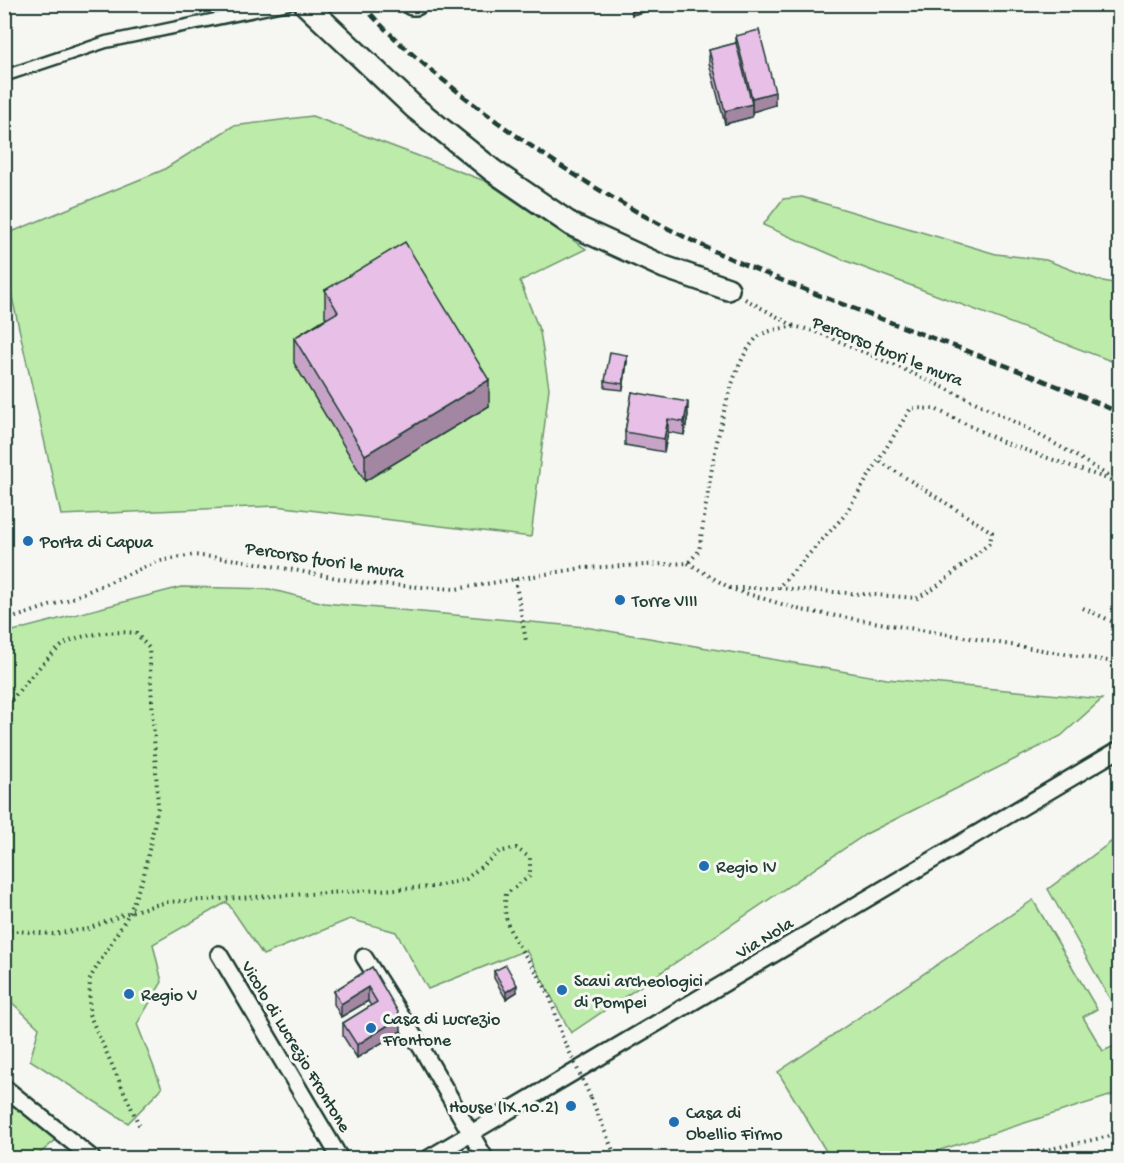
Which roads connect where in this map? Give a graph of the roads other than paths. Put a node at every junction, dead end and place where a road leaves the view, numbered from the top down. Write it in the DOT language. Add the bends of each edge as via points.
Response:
graph roads {
  1 [pos="288,4"];
  2 [pos="306,4"];
  3 [pos="4,76"];
  4 [pos="728,290"];
  5 [pos="1119,749"];
  6 [pos="219,954"];
  7 [pos="364,957"];
  8 [pos="4,1087"];
  9 [pos="471,1135"];
  10 [pos="92,1158"];
  11 [pos="340,1158"];
  12 [pos="429,1158"];
  13 [pos="485,1158"];
  1 -- 3 [label="lane" via="106,42"];
  2 -- 4 [label="street" via="415,108 492,170 572,225 664,267"];
  5 -- 9 [label="street, Via Nola"];
  6 -- 11 [label="street, Vicolo di Lucrezio Frontone"];
  7 -- 9 [label="street"];
  8 -- 10 [label="street"];
  9 -- 12 [label="street, Via Nola"];
  9 -- 13 [label="street"];
}
